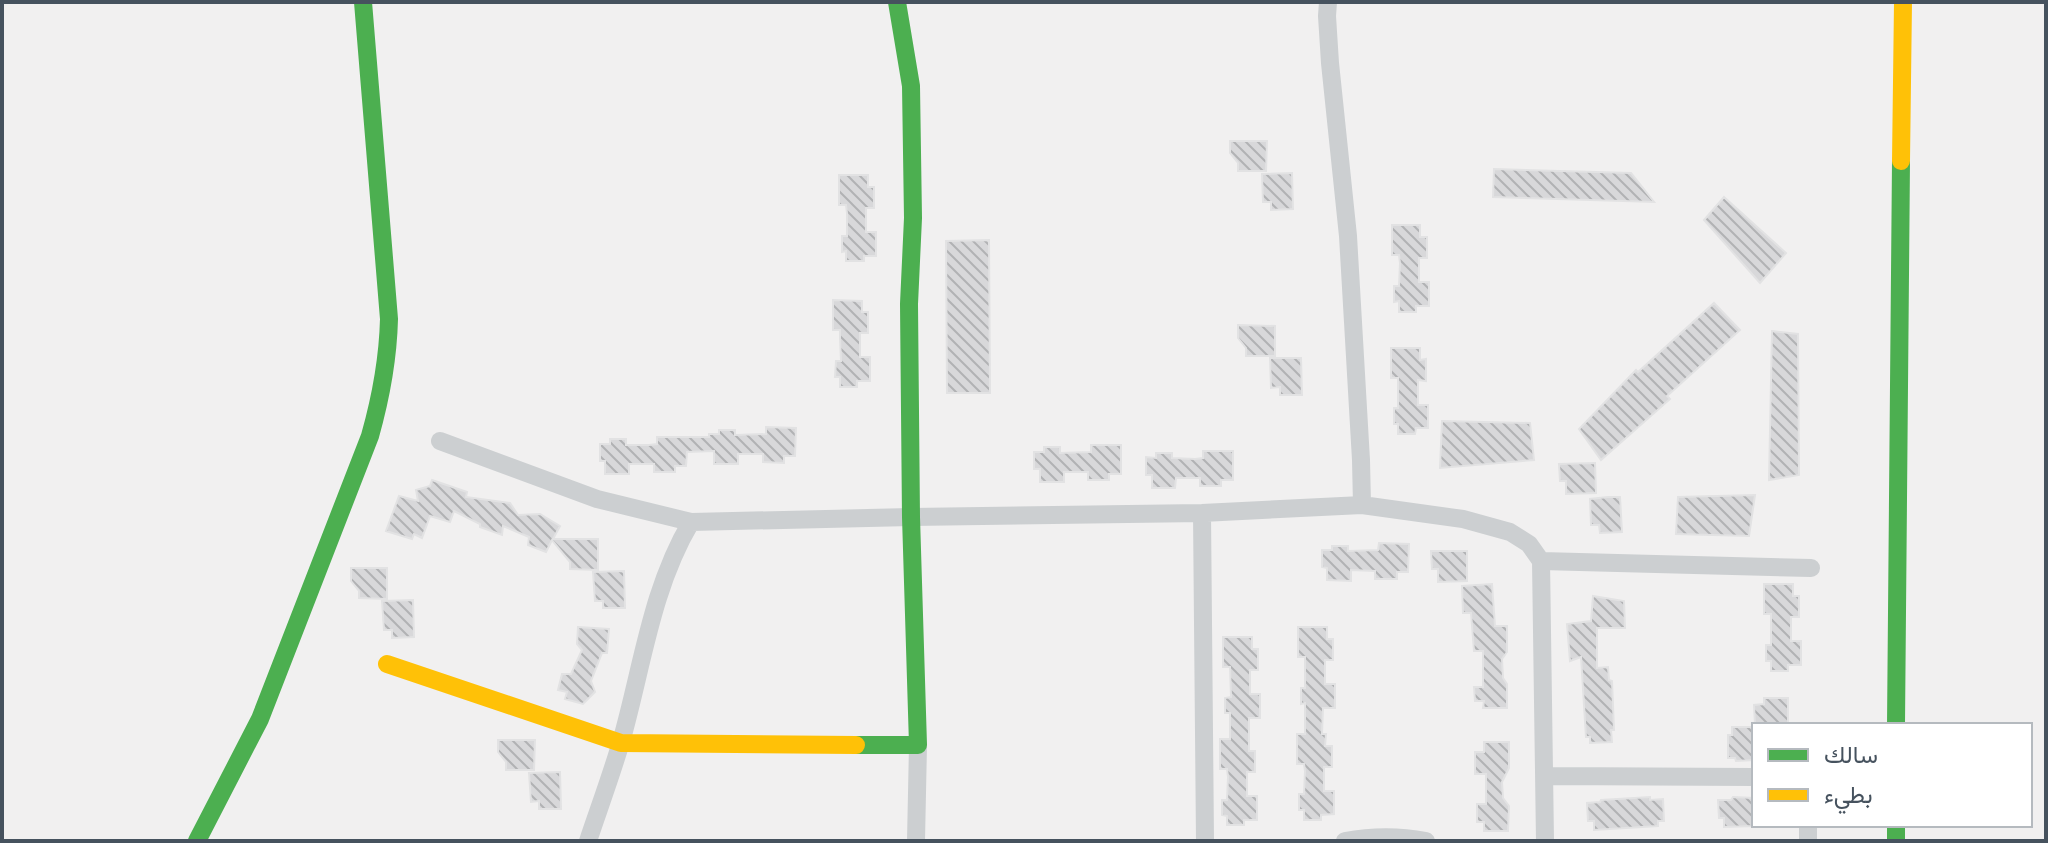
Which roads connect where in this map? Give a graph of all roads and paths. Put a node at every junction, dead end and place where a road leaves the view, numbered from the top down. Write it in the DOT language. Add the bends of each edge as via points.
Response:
graph roads {
  1 [pos="363,2"];
  2 [pos="897,2"];
  3 [pos="1328,2"];
  4 [pos="1903,2"];
  5 [pos="440,441"];
  6 [pos="1362,505"];
  7 [pos="1202,513"];
  8 [pos="911,517"];
  9 [pos="691,522"];
  10 [pos="1541,561"];
  11 [pos="1811,568"];
  12 [pos="387,664"];
  13 [pos="1896,723"];
  14 [pos="621,743"];
  15 [pos="918,745"];
  16 [pos="1545,776"];
  17 [pos="1752,777"];
  18 [pos="197,841"];
  19 [pos="588,841"];
  20 [pos="916,841"];
  21 [pos="1205,841"];
  22 [pos="1345,841"];
  23 [pos="1426,841"];
  24 [pos="1545,841"];
  1 -- 18 [label="street" via="388,291 381,394 370,436 260,719"];
  2 -- 8 [label="street" via="911,86"];
  3 -- 6 [label="street" via="1348,236"];
  4 -- 13 [label="street"];
  5 -- 9 [label="street" via="597,499"];
  6 -- 7 [label="street"];
  6 -- 10 [label="street" via="1463,519 1510,532 1529,544"];
  7 -- 8 [label="street"];
  7 -- 21 [label="street"];
  8 -- 9 [label="street"];
  8 -- 15 [label="street"];
  9 -- 14 [label="street" via="658,598"];
  10 -- 11 [label="street"];
  10 -- 16 [label="street"];
  12 -- 14 [label="street"];
  14 -- 15 [label="street"];
  14 -- 19 [label="street"];
  15 -- 20 [label="street"];
  16 -- 17 [label="street"];
  16 -- 24 [label="street"];
  22 -- 23 [label="street" via="1402,836"];
}
